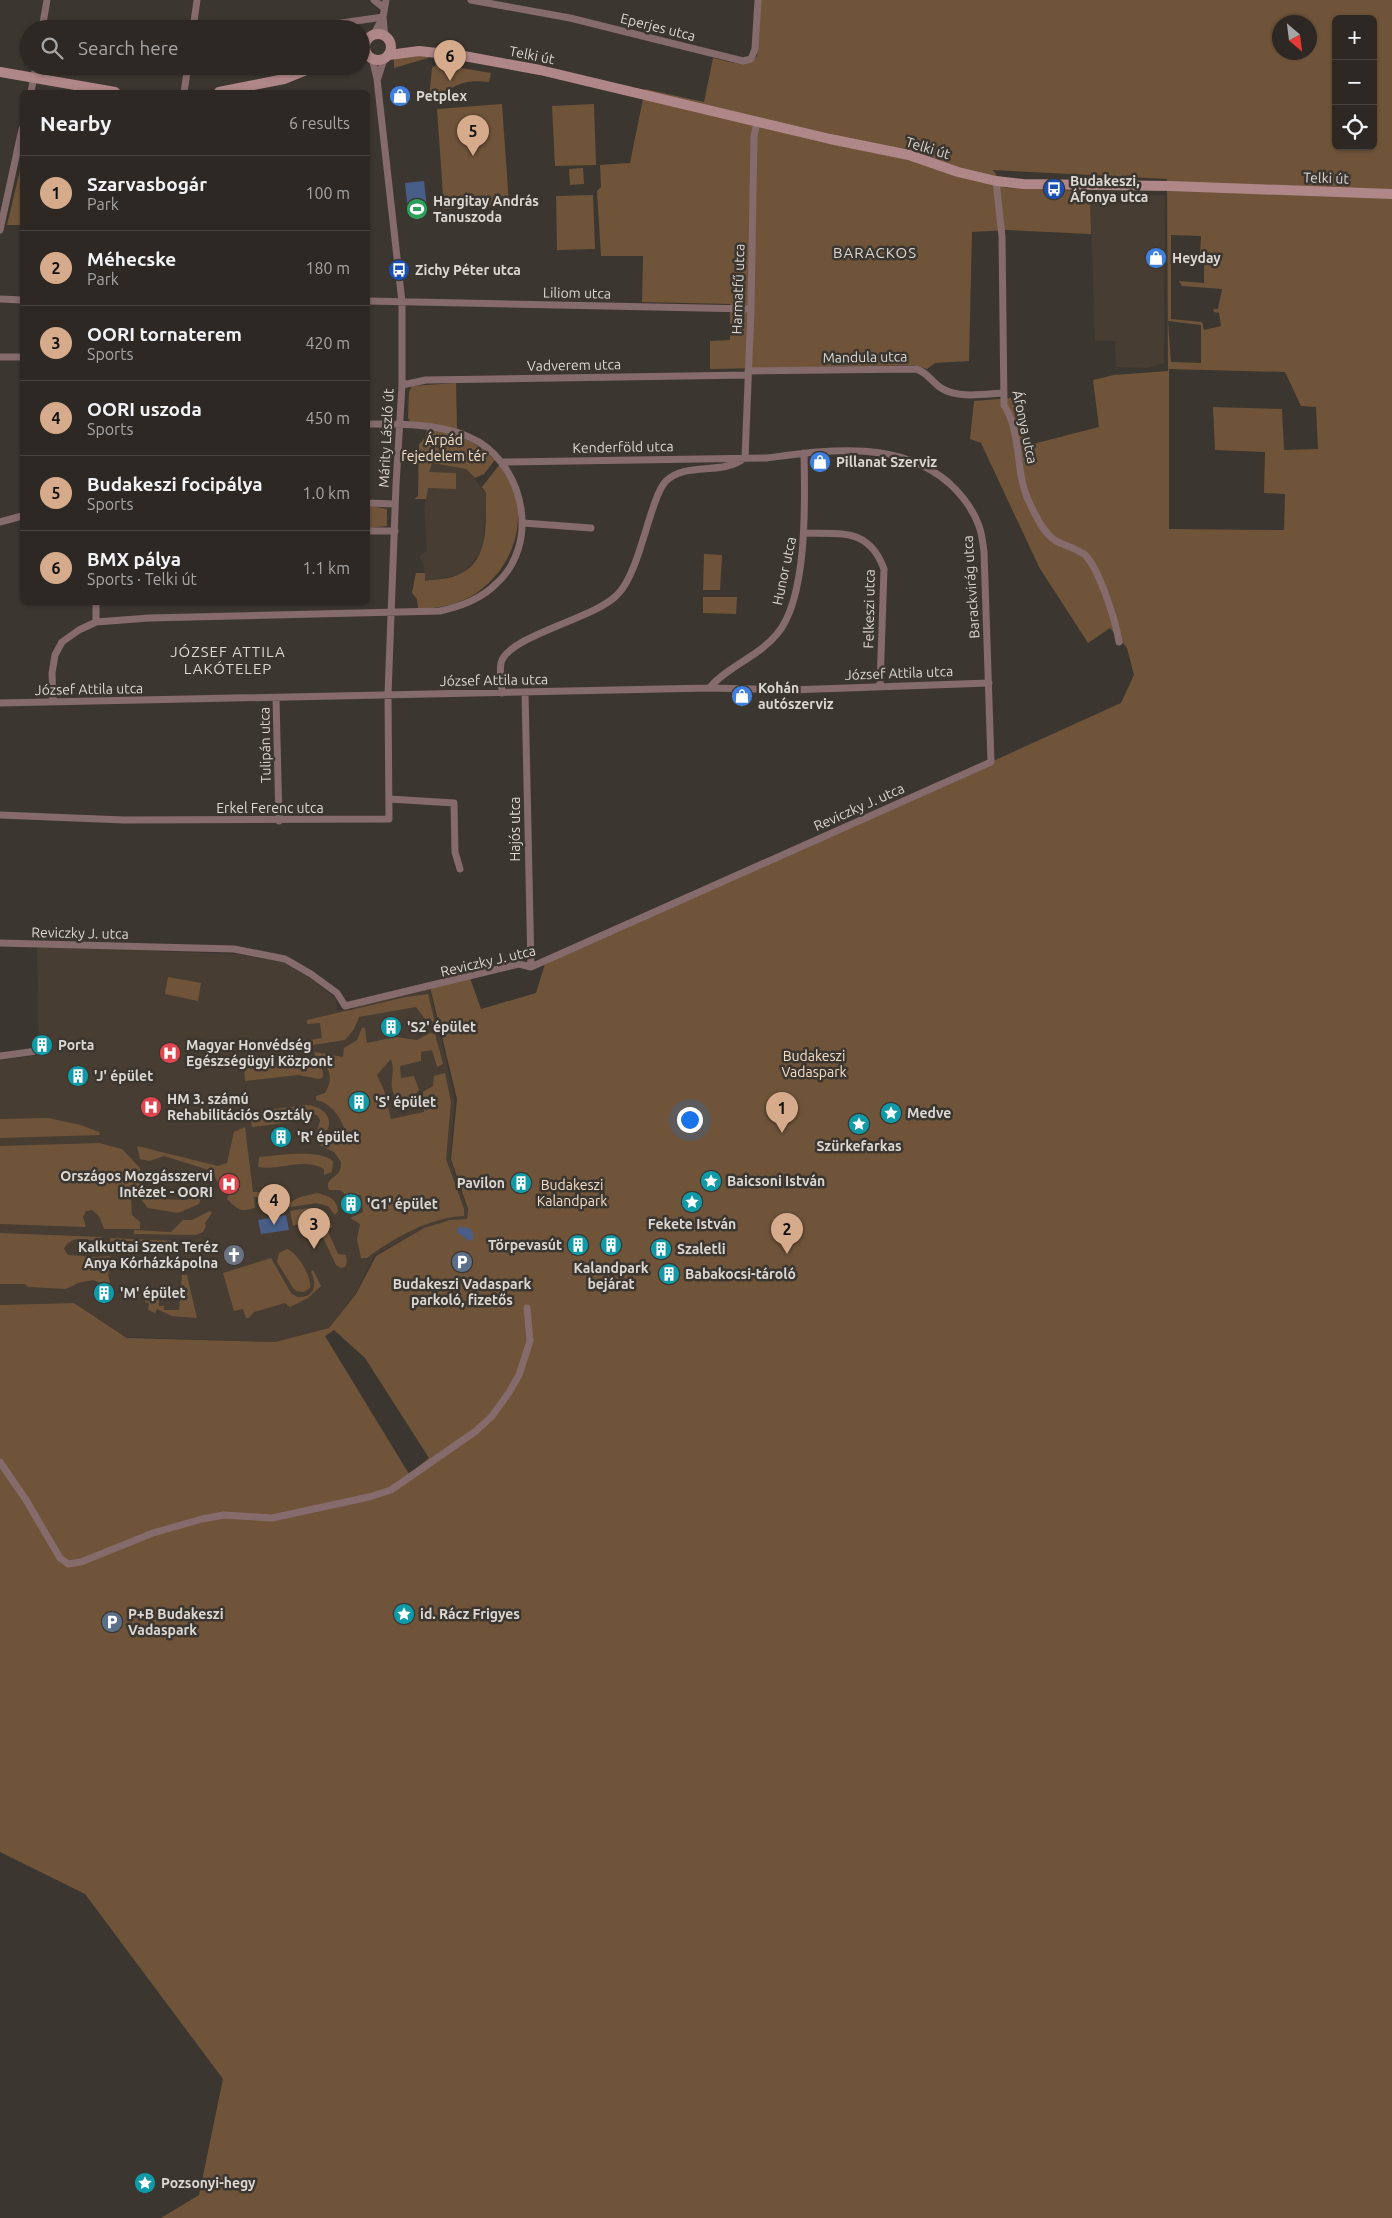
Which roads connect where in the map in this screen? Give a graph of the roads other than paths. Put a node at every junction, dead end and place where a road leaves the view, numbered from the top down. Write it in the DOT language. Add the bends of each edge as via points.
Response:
graph roads {
  1 [pos="47,0"];
  2 [pos="197,0"];
  3 [pos="374,0"];
  4 [pos="386,0"];
  5 [pos="471,0"];
  6 [pos="758,0"];
  7 [pos="384,8"];
  8 [pos="383,16"];
  9 [pos="44,20"];
  10 [pos="194,20"];
  11 [pos="357,20"];
  12 [pos="370,37"];
  13 [pos="388,39"];
  14 [pos="370,42"];
  15 [pos="419,51"];
  16 [pos="386,57"];
  17 [pos="370,58"];
  18 [pos="370,63"];
  19 [pos="0,72"];
  20 [pos="35,75"];
  21 [pos="187,75"];
  22 [pos="294,75"];
  23 [pos="34,79"];
  24 [pos="378,79"];
  25 [pos="31,90"];
  26 [pos="103,90"];
  27 [pos="184,90"];
  28 [pos="229,90"];
  29 [pos="757,122"];
  30 [pos="20,138"];
  31 [pos="996,181"];
  32 [pos="1392,194"];
  33 [pos="0,230"];
  34 [pos="0,299"];
  35 [pos="20,300"];
  36 [pos="370,302"];
  37 [pos="402,302"];
  38 [pos="751,309"];
  39 [pos="0,357"];
  40 [pos="20,357"];
  41 [pos="748,373"];
  42 [pos="402,385"];
  43 [pos="1004,393"];
  44 [pos="370,424"];
  45 [pos="400,424"];
  46 [pos="804,453"];
  47 [pos="744,458"];
  48 [pos="502,462"];
  49 [pos="370,503"];
  50 [pos="396,504"];
  51 [pos="20,517"];
  52 [pos="0,522"];
  53 [pos="523,523"];
  54 [pos="591,528"];
  55 [pos="370,531"];
  56 [pos="395,531"];
  57 [pos="805,533"];
  58 [pos="96,605"];
  59 [pos="391,613"];
  60 [pos="96,622"];
  61 [pos="1120,642"];
  62 [pos="989,683"];
  63 [pos="880,685"];
  64 [pos="709,688"];
  65 [pos="525,692"];
  66 [pos="502,693"];
  67 [pos="388,694"];
  68 [pos="276,698"];
  69 [pos="53,702"];
  70 [pos="0,703"];
  71 [pos="992,762"];
  72 [pos="389,800"];
  73 [pos="0,815"];
  74 [pos="279,821"];
  75 [pos="460,869"];
  76 [pos="0,943"];
  77 [pos="530,967"];
  78 [pos="44,1050"];
  79 [pos="0,1056"];
  80 [pos="527,1308"];
  81 [pos="0,1462"];
  1 -- 9 [label="street"];
  2 -- 10 [label="street"];
  3 -- 7 [label="street"];
  4 -- 7 [label="street"];
  5 -- 6 [label="street, Eperjes utca" via="570,18 743,61 751,59 755,49"];
  7 -- 8 [label="street"];
  8 -- 11 [label="street"];
  8 -- 12 [label="street"];
  8 -- 13 [label="street"];
  13 -- 14 [label="main road"];
  13 -- 15 [label="main road"];
  13 -- 16 [label="main road" via="391,49"];
  15 -- 16 [label="main road"];
  15 -- 29 [label="main road, Telki út" via="464,56 605,84"];
  16 -- 17 [label="main road"];
  16 -- 24 [label="street, Márity László út"];
  18 -- 24 [label="street, Márity László út"];
  19 -- 23 [label="main road"];
  20 -- 23 [label="street"];
  21 -- 27 [label="street"];
  22 -- 28 [label="main road"];
  23 -- 25 [label="street"];
  23 -- 26 [label="main road"];
  24 -- 37 [label="street, Márity László út"];
  29 -- 31 [label="main road, Telki út" via="909,156"];
  29 -- 38 [label="street, Harmatfű utca" via="754,137"];
  30 -- 33 [label="street"];
  31 -- 32 [label="main road, Telki út"];
  31 -- 43 [label="street, Áfonya utca" via="1002,237"];
  34 -- 35 [label="street"];
  36 -- 37 [label="street"];
  37 -- 38 [label="street, Liliom utca"];
  37 -- 42 [label="street, Márity László út"];
  38 -- 41 [label="street, Harmatfű utca"];
  39 -- 40 [label="street"];
  41 -- 42 [label="street, Vadverem utca" via="426,380"];
  41 -- 43 [label="street, Mandula utca" via="916,368 946,390 973,395"];
  41 -- 47 [label="street, Harmatfű utca"];
  42 -- 45 [label="street, Márity László út"];
  43 -- 61 [label="street, Áfonya utca" via="1004,405 1015,431 1029,502 1044,529 1055,540 1086,556 1113,611"];
  44 -- 45 [label="street"];
  45 -- 48 [label="street" via="466,435"];
  45 -- 50 [label="street, Márity László út"];
  46 -- 47 [label="street, Barackvirág utca"];
  46 -- 57 [label="street, Hunor utca"];
  46 -- 62 [label="street, Barackvirág utca" via="886,453 910,460 940,476 971,508 980,527 984,552"];
  47 -- 48 [label="street, Kenderföld utca"];
  47 -- 66 [label="street" via="730,466 674,475 664,482 628,581 617,596 510,649 501,663"];
  48 -- 53 [label="street" via="520,501"];
  49 -- 50 [label="street"];
  50 -- 56 [label="street, Márity László út"];
  51 -- 52 [label="street"];
  53 -- 54 [label="street"];
  53 -- 59 [label="street" via="511,564 489,590 461,606 440,611"];
  55 -- 56 [label="street"];
  56 -- 59 [label="street, Márity László út"];
  57 -- 63 [label="street, Felkeszi utca" via="851,535 870,544 879,554 884,569"];
  57 -- 64 [label="street, Hunor utca" via="795,592 784,624 754,654 718,678"];
  58 -- 60 [label="street"];
  59 -- 60 [label="street"];
  59 -- 67 [label="street, Márity László út"];
  60 -- 69 [label="street" via="62,642 55,655"];
  62 -- 63 [label="street, József Attila utca"];
  62 -- 71 [label="street, Barackvirág utca"];
  63 -- 64 [label="street, József Attila utca" via="790,690"];
  64 -- 65 [label="street, József Attila utca"];
  65 -- 66 [label="street, József Attila utca"];
  65 -- 77 [label="street, Hajós utca"];
  66 -- 67 [label="street, József Attila utca"];
  67 -- 68 [label="street, József Attila utca"];
  67 -- 72 [label="street, Márity László út"];
  68 -- 69 [label="street, József Attila utca"];
  68 -- 74 [label="street, Tulipán utca"];
  69 -- 70 [label="street, József Attila utca"];
  71 -- 77 [label="street, Reviczky J. utca"];
  72 -- 74 [label="street, Erkel Ferenc utca" via="389,819"];
  72 -- 75 [label="street" via="454,803 455,852"];
  73 -- 74 [label="street, Erkel Ferenc utca"];
  76 -- 77 [label="street, Reviczky J. utca" via="234,949 285,959 337,993 345,1006 519,964"];
  78 -- 79 [label="street"];
  80 -- 81 [label="street" via="530,1341 522,1367 492,1416 401,1484 375,1496 272,1518 224,1515 202,1519 68,1564 60,1558"];
}
